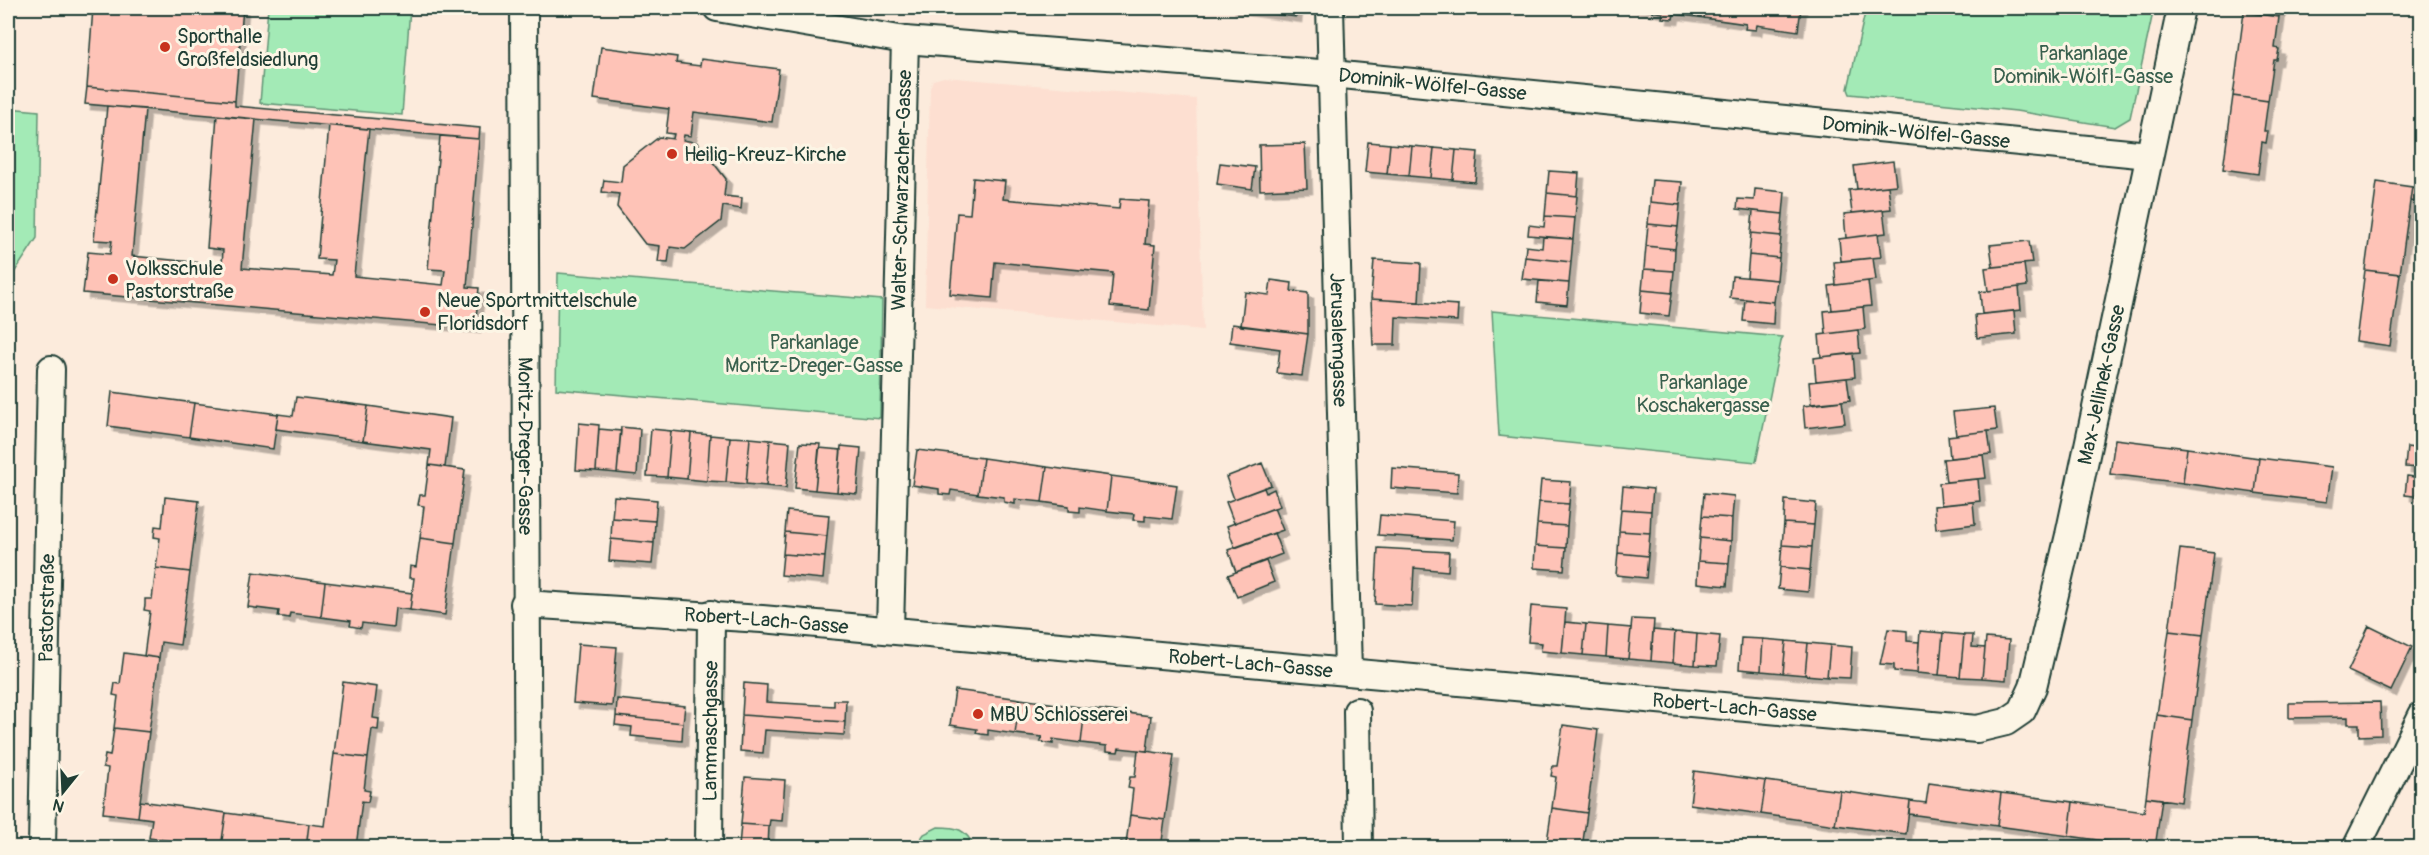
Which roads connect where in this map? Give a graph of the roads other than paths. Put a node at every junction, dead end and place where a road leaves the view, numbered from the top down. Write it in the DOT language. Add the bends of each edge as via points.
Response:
graph roads {
  1 [pos="524,8"];
  2 [pos="717,8"];
  3 [pos="1330,8"];
  4 [pos="2181,8"];
  5 [pos="905,40"];
  6 [pos="1332,74"];
  7 [pos="2149,154"];
  8 [pos="51,369"];
  9 [pos="524,604"];
  10 [pos="711,614"];
  11 [pos="890,630"];
  12 [pos="1348,671"];
  13 [pos="1357,711"];
  14 [pos="2421,715"];
  15 [pos="1977,729"];
  16 [pos="42,848"];
  17 [pos="528,848"];
  18 [pos="709,848"];
  19 [pos="1359,848"];
  20 [pos="2356,848"];
  1 -- 9 [label="street, Moritz-Dreger-Gasse"];
  2 -- 5 [label="street, Dominik-Wölfel-Gasse"];
  3 -- 6 [label="street, Jerusalemgasse"];
  4 -- 7 [label="street, Max-Jellinek-Gasse"];
  5 -- 6 [label="street, Dominik-Wölfel-Gasse"];
  5 -- 11 [label="street, Walter-Schwarzacher-Gasse"];
  6 -- 7 [label="street, Dominik-Wölfel-Gasse"];
  6 -- 12 [label="street, Jerusalemgasse"];
  7 -- 15 [label="street, Max-Jellinek-Gasse" via="2033,687 2022,711 2006,722"];
  8 -- 16 [label="street, Pastorstraße"];
  9 -- 10 [label="street, Robert-Lach-Gasse"];
  9 -- 17 [label="street, Moritz-Dreger-Gasse"];
  10 -- 11 [label="street, Robert-Lach-Gasse"];
  10 -- 18 [label="street, Lammaschgasse"];
  11 -- 12 [label="street, Robert-Lach-Gasse"];
  12 -- 15 [label="street, Robert-Lach-Gasse"];
  13 -- 19 [label="street"];
  14 -- 20 [label="street"];
}
